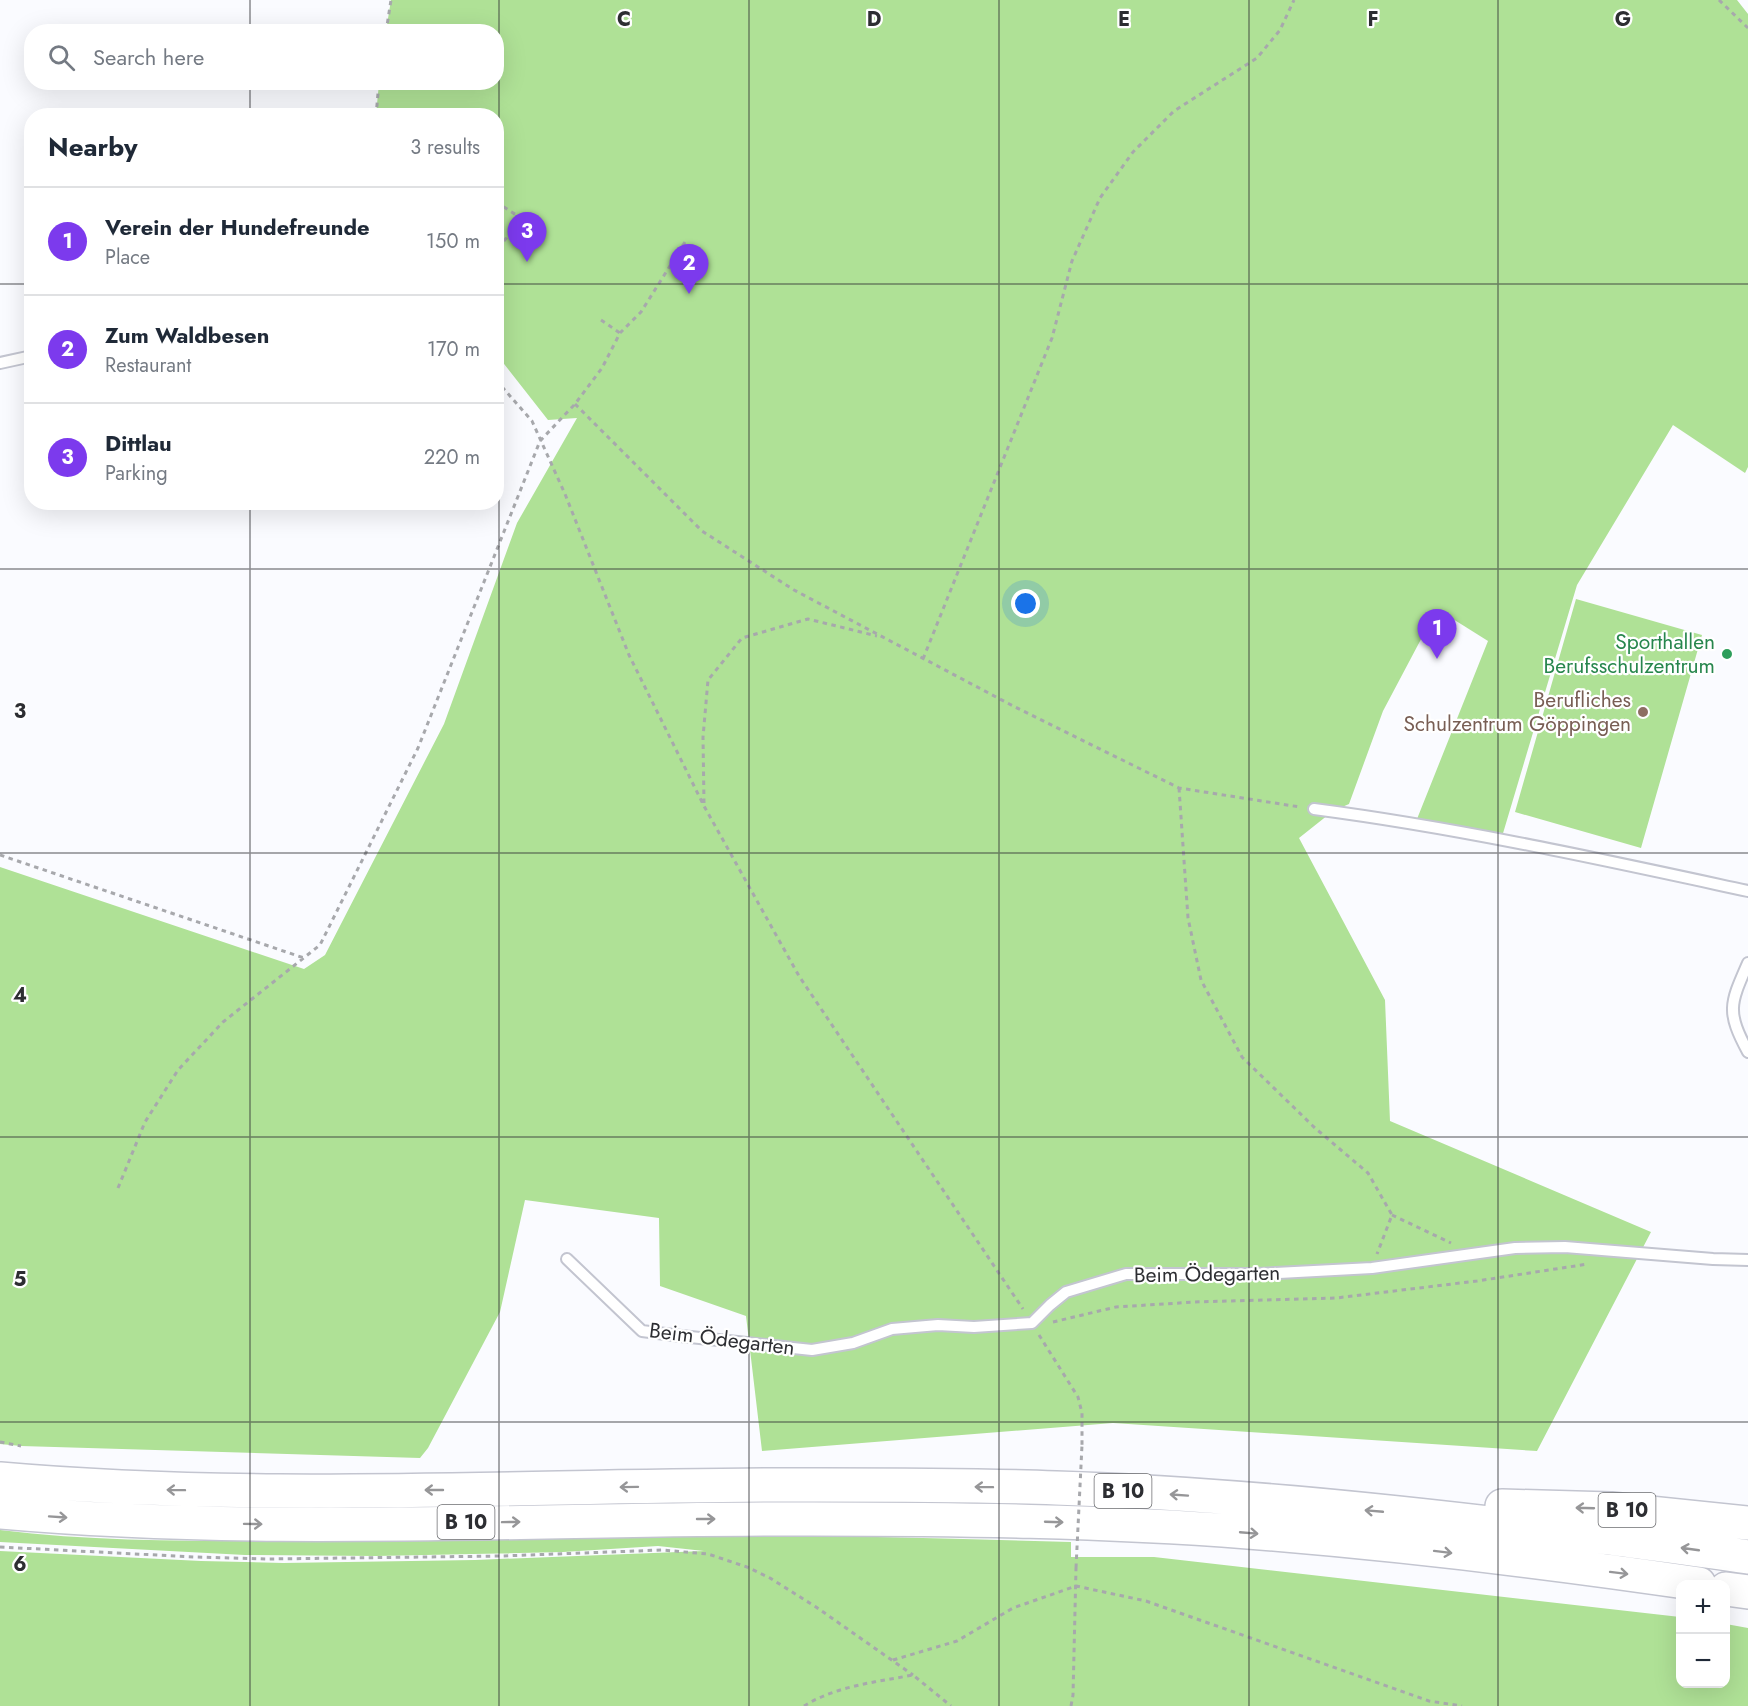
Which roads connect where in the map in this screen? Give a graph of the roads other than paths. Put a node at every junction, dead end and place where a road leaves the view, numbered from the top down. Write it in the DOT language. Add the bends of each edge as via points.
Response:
graph roads {
  1 [pos="24,358"];
  2 [pos="0,363"];
  3 [pos="1314,809"];
  4 [pos="1748,891"];
  5 [pos="1748,963"];
  6 [pos="1748,1052"];
  7 [pos="567,1259"];
  8 [pos="1748,1260"];
  9 [pos="0,1479"];
  10 [pos="0,1512"];
  11 [pos="1432,1516"];
  12 [pos="1748,1523"];
  13 [pos="1748,1557"];
  14 [pos="1676,1581"];
  15 [pos="1730,1590"];
  16 [pos="1748,1592"];
  1 -- 2 [label="lane"];
  3 -- 4 [label="lane" via="1501,840"];
  5 -- 6 [label="lane" via="1734,996 1732,1015"];
  7 -- 8 [label="lane, Beim Ödegarten" via="642,1331 812,1350 853,1343 892,1329 1035,1321 1066,1292 1126,1274 1258,1274 1372,1268 1515,1248 1565,1247"];
  11 -- 9 [label="highway, B 10, one-way" via="1250,1499 1058,1488 813,1485 250,1491 62,1485"];
  10 -- 14 [label="highway, B 10, one-way" via="169,1523 284,1525 811,1519 1072,1523 1246,1532 1374,1544"];
  12 -- 11 [label="highway, B 10, one-way" via="1611,1509 1506,1506"];
  13 -- 11 [label="highway, B 10, one-way"];
  15 -- 16 [label="highway"];
}
